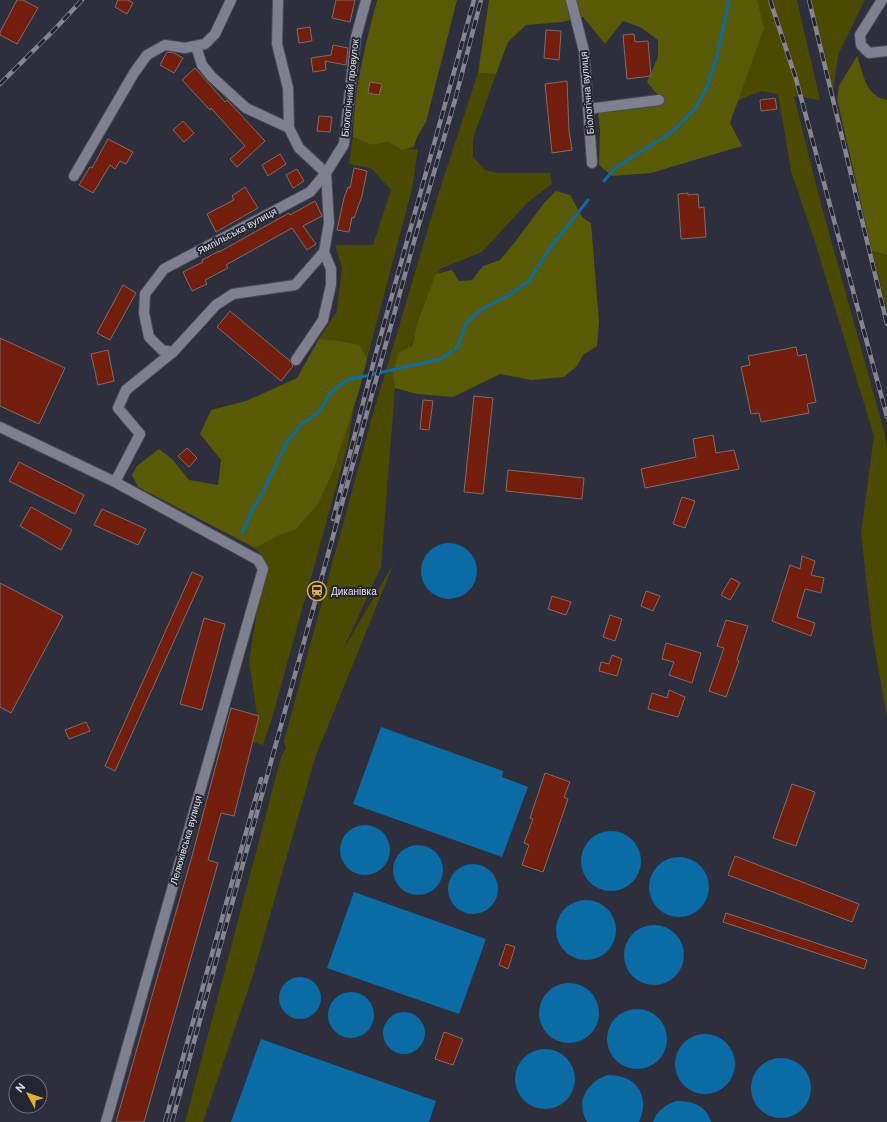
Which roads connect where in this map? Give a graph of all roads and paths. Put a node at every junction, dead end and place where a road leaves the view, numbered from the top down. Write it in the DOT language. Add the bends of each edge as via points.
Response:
graph roads {
  1 [pos="231,0"];
  2 [pos="278,0"];
  3 [pos="366,0"];
  4 [pos="571,0"];
  5 [pos="882,0"];
  6 [pos="196,46"];
  7 [pos="887,51"];
  8 [pos="659,100"];
  9 [pos="588,109"];
  10 [pos="289,128"];
  11 [pos="592,163"];
  12 [pos="326,173"];
  13 [pos="74,176"];
  14 [pos="324,252"];
  15 [pos="173,352"];
  16 [pos="296,360"];
  17 [pos="0,427"];
  18 [pos="115,482"];
  19 [pos="106,1122"];
  1 -- 6 [label="street" via="215,34 205,44"];
  2 -- 10 [label="street" via="277,44 288,88"];
  3 -- 12 [label="street, Біологічний провулок" via="356,37 344,144"];
  4 -- 9 [label="street, Біологічна вулиця" via="584,51"];
  5 -- 7 [label="street" via="860,35 861,45 869,54"];
  6 -- 10 [label="street" via="202,65 212,78 246,108"];
  6 -- 13 [label="street" via="186,48 165,45 147,55"];
  8 -- 9 [label="street"];
  9 -- 11 [label="street, Біологічна вулиця"];
  10 -- 12 [label="street" via="299,148"];
  12 -- 14 [label="street" via="329,223"];
  12 -- 15 [label="street, Ямпільська вулиця" via="310,192 164,269 146,294 144,313 149,337 162,350"];
  14 -- 15 [label="street" via="296,285 234,294 216,305"];
  14 -- 16 [label="street" via="330,269 331,285 323,320"];
  15 -- 18 [label="street" via="126,390 118,408 140,434"];
  17 -- 18 [label="street"];
  18 -- 19 [label="street, Лелюківська вулиця" via="258,560 263,569"];
}
